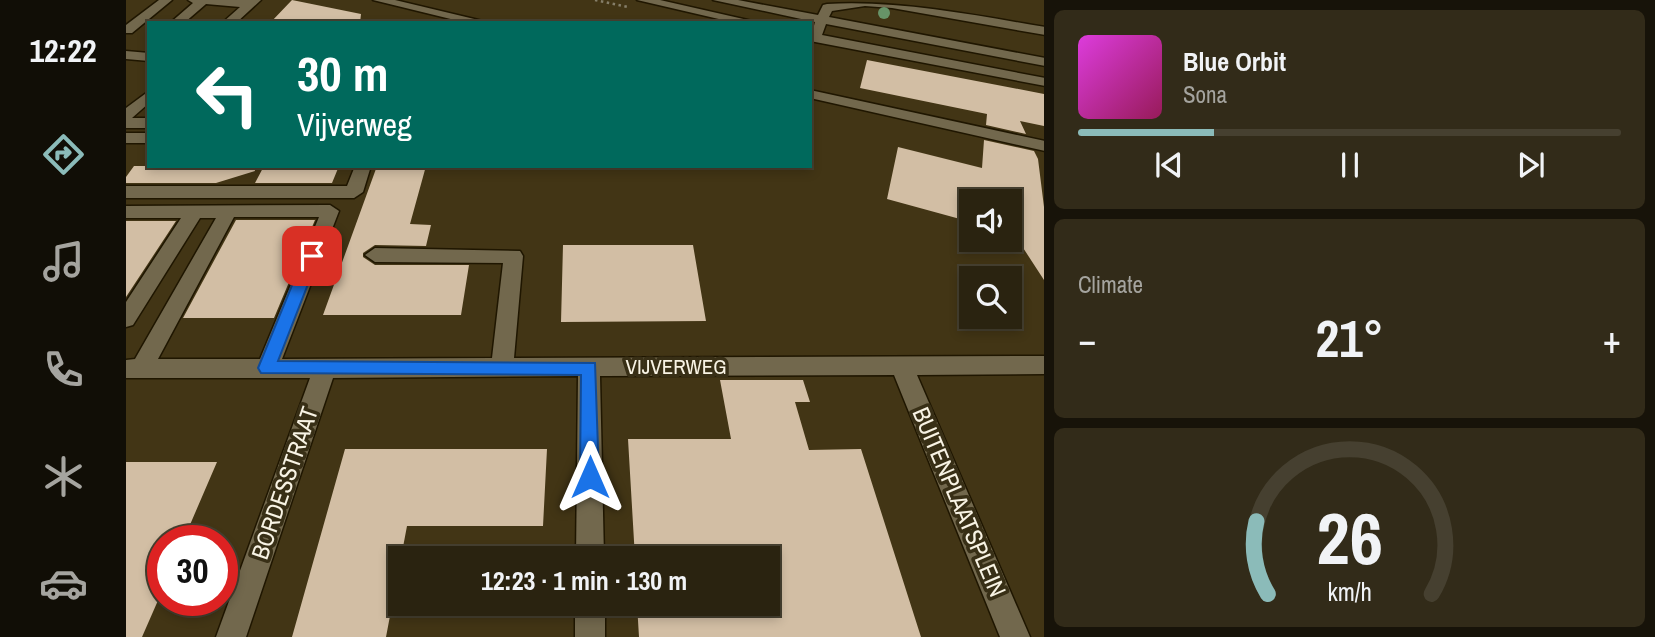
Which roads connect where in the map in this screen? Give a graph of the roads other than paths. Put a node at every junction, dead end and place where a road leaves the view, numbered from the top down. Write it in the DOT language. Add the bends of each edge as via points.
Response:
graph roads {
  1 [pos="166,0"];
  2 [pos="194,0"];
  3 [pos="379,0"];
  4 [pos="641,0"];
  5 [pos="711,0"];
  6 [pos="719,0"];
  7 [pos="760,0"];
  8 [pos="934,0"];
  9 [pos="203,1"];
  10 [pos="252,2"];
  11 [pos="1044,19"];
  12 [pos="178,21"];
  13 [pos="230,21"];
  14 [pos="476,21"];
  15 [pos="715,21"];
  16 [pos="745,21"];
  17 [pos="785,21"];
  18 [pos="794,21"];
  19 [pos="804,21"];
  20 [pos="816,27"];
  21 [pos="128,30"];
  22 [pos="1044,31"];
  23 [pos="1044,50"];
  24 [pos="126,55"];
  25 [pos="147,57"];
  26 [pos="1044,62"];
  27 [pos="1044,75"];
  28 [pos="1044,82"];
  29 [pos="812,94"];
  30 [pos="147,97"];
  31 [pos="126,116"];
  32 [pos="126,123"];
  33 [pos="147,123"];
  34 [pos="126,138"];
  35 [pos="147,138"];
  36 [pos="1044,146"];
  37 [pos="362,168"];
  38 [pos="126,192"];
  39 [pos="195,211"];
  40 [pos="229,211"];
  41 [pos="126,212"];
  42 [pos="374,255"];
  43 [pos="126,319"];
  44 [pos="1044,365"];
  45 [pos="902,366"];
  46 [pos="267,368"];
  47 [pos="325,368"];
  48 [pos="502,368"];
  49 [pos="589,368"];
  50 [pos="133,369"];
  51 [pos="590,546"];
  52 [pos="590,616"];
  53 [pos="231,637"];
  54 [pos="590,637"];
  55 [pos="1016,637"];
  1 -- 21 [label="street"];
  2 -- 9 [label="street"];
  3 -- 14 [label="street"];
  4 -- 15 [label="street" via="668,12"];
  4 -- 16 [label="street"];
  5 -- 17 [label="street"];
  6 -- 18 [label="street"];
  7 -- 19 [label="street"];
  8 -- 11 [label="street"];
  9 -- 10 [label="street"];
  9 -- 12 [label="street"];
  10 -- 13 [label="street"];
  20 -- 22 [label="street" via="847,4 885,3"];
  20 -- 23 [label="street"];
  20 -- 26 [label="street"];
  20 -- 27 [label="street"];
  20 -- 28 [label="street"];
  24 -- 25 [label="street"];
  29 -- 36 [label="street"];
  30 -- 31 [label="street"];
  32 -- 33 [label="street"];
  34 -- 35 [label="street"];
  37 -- 38 [label="street" via="354,192"];
  39 -- 40 [label="street"];
  39 -- 41 [label="street"];
  39 -- 43 [label="street"];
  40 -- 46 [label="street" via="330,211"];
  40 -- 50 [label="street, VIJVERWEG"];
  42 -- 48 [label="street" via="513,256"];
  44 -- 45 [label="street, VIJVERWEG"];
  45 -- 49 [label="street, VIJVERWEG"];
  45 -- 55 [label="street, BUITENPLAATSPLEIN"];
  46 -- 47 [label="street, VIJVERWEG"];
  46 -- 50 [label="street, VIJVERWEG"];
  47 -- 48 [label="street, VIJVERWEG"];
  47 -- 53 [label="street, BORDESSTRAAT"];
  48 -- 49 [label="street, VIJVERWEG"];
  49 -- 51 [label="street"];
  52 -- 54 [label="street"];
}
